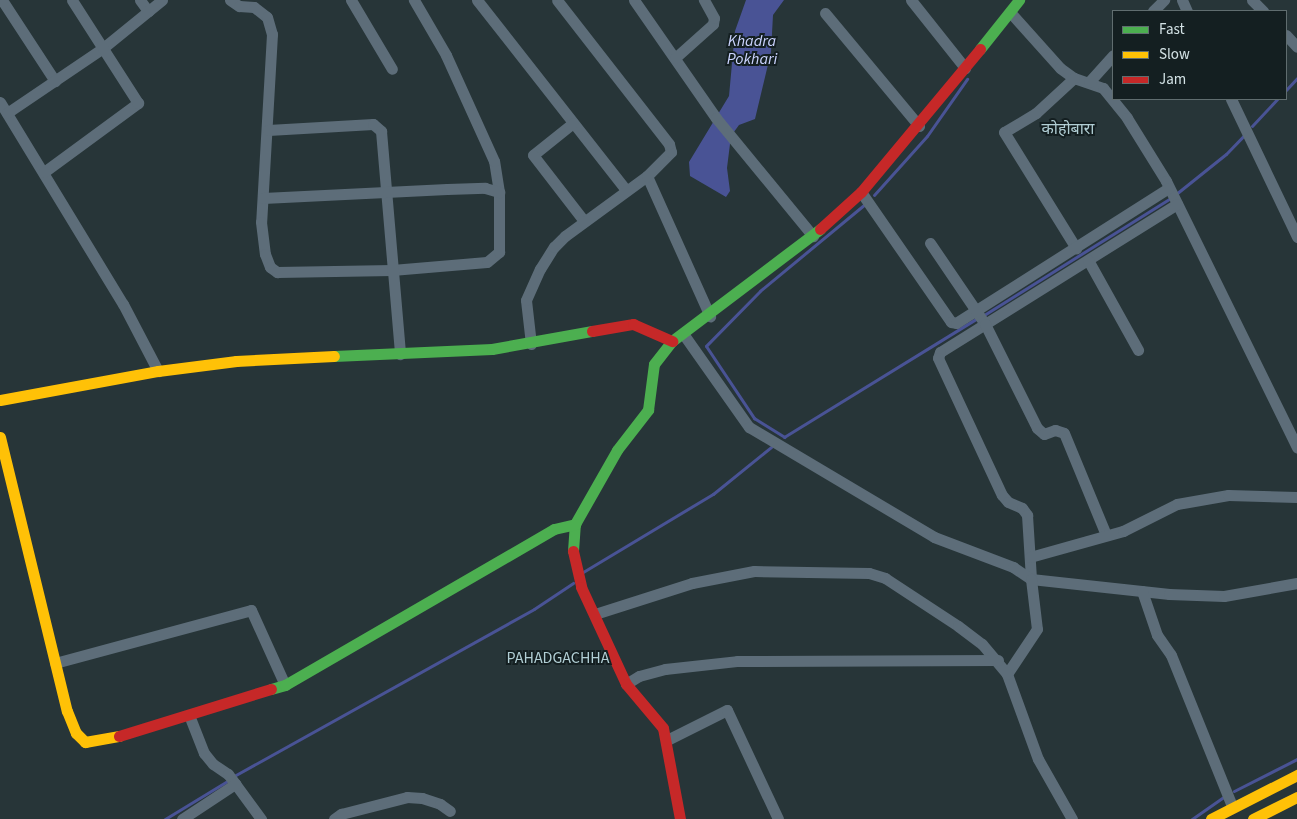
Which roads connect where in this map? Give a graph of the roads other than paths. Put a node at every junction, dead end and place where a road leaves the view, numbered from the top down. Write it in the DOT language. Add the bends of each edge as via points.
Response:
graph roads {
  1 [pos="2,0"];
  2 [pos="72,0"];
  3 [pos="140,0"];
  4 [pos="162,0"];
  5 [pos="230,0"];
  6 [pos="351,0"];
  7 [pos="414,0"];
  8 [pos="477,0"];
  9 [pos="557,0"];
  10 [pos="634,0"];
  11 [pos="704,0"];
  12 [pos="911,0"];
  13 [pos="1019,0"];
  14 [pos="1164,0"];
  15 [pos="1252,0"];
  16 [pos="1154,10"];
  17 [pos="1262,10"];
  18 [pos="148,11"];
  19 [pos="1010,12"];
  20 [pos="825,13"];
  21 [pos="1287,37"];
  22 [pos="1297,47"];
  23 [pos="103,48"];
  24 [pos="1112,56"];
  25 [pos="675,58"];
  26 [pos="965,68"];
  27 [pos="392,69"];
  28 [pos="1074,78"];
  29 [pos="55,81"];
  30 [pos="1089,82"];
  31 [pos="1112,98"];
  32 [pos="1114,100"];
  33 [pos="1231,100"];
  34 [pos="0,102"];
  35 [pos="7,113"];
  36 [pos="573,122"];
  37 [pos="919,126"];
  38 [pos="268,130"];
  39 [pos="44,172"];
  40 [pos="647,176"];
  41 [pos="1170,188"];
  42 [pos="626,190"];
  43 [pos="386,192"];
  44 [pos="499,192"];
  45 [pos="861,192"];
  46 [pos="263,198"];
  47 [pos="1177,204"];
  48 [pos="584,221"];
  49 [pos="813,236"];
  50 [pos="1297,237"];
  51 [pos="930,243"];
  52 [pos="1076,248"];
  53 [pos="1088,260"];
  54 [pos="392,270"];
  55 [pos="976,312"];
  56 [pos="710,316"];
  57 [pos="985,324"];
  58 [pos="684,335"];
  59 [pos="672,341"];
  60 [pos="531,344"];
  61 [pos="1138,350"];
  62 [pos="400,354"];
  63 [pos="158,371"];
  64 [pos="0,400"];
  65 [pos="0,437"];
  66 [pos="1297,447"];
  67 [pos="1297,498"];
  68 [pos="575,524"];
  69 [pos="1106,535"];
  70 [pos="1030,557"];
  71 [pos="1031,579"];
  72 [pos="1297,583"];
  73 [pos="1142,591"];
  74 [pos="595,614"];
  75 [pos="998,660"];
  76 [pos="55,663"];
  77 [pos="1007,674"];
  78 [pos="626,684"];
  79 [pos="285,685"];
  80 [pos="189,715"];
  81 [pos="667,740"];
  82 [pos="1297,775"];
  83 [pos="236,784"];
  84 [pos="1297,797"];
  85 [pos="1232,806"];
  86 [pos="450,811"];
  87 [pos="182,819"];
  88 [pos="261,819"];
  89 [pos="334,819"];
  90 [pos="680,819"];
  91 [pos="778,819"];
  92 [pos="1072,819"];
  93 [pos="1212,819"];
  94 [pos="1253,819"];
  1 -- 29 [label="street"];
  2 -- 23 [label="street"];
  3 -- 18 [label="street"];
  4 -- 18 [label="street"];
  5 -- 38 [label="street" via="239,6 254,7 267,17 272,34 268,67"];
  6 -- 27 [label="street"];
  7 -- 44 [label="street" via="446,55 480,128 494,162"];
  8 -- 36 [label="street"];
  9 -- 40 [label="street" via="671,147 670,156"];
  10 -- 25 [label="street"];
  11 -- 25 [label="street" via="714,18 713,24"];
  12 -- 26 [label="street"];
  13 -- 19 [label="street"];
  14 -- 16 [label="street"];
  15 -- 17 [label="street"];
  18 -- 23 [label="street"];
  19 -- 26 [label="street"];
  19 -- 28 [label="street" via="1060,68"];
  20 -- 37 [label="street"];
  21 -- 22 [label="street"];
  23 -- 29 [label="street"];
  23 -- 39 [label="street" via="138,103"];
  24 -- 30 [label="street"];
  25 -- 49 [label="street" via="716,118"];
  26 -- 37 [label="street"];
  28 -- 30 [label="street"];
  28 -- 52 [label="street" via="1036,113 1004,132"];
  29 -- 35 [label="street"];
  30 -- 31 [label="street"];
  32 -- 41 [label="street"];
  33 -- 50 [label="street"];
  34 -- 35 [label="street"];
  35 -- 39 [label="street"];
  36 -- 42 [label="street"];
  36 -- 48 [label="street" via="533,155"];
  37 -- 45 [label="street"];
  38 -- 43 [label="street" via="373,124 381,131"];
  38 -- 46 [label="street"];
  39 -- 63 [label="street" via="123,304"];
  40 -- 42 [label="street"];
  40 -- 56 [label="street"];
  41 -- 47 [label="street"];
  41 -- 52 [label="street"];
  42 -- 48 [label="street"];
  43 -- 44 [label="street" via="485,188"];
  43 -- 46 [label="street"];
  43 -- 54 [label="street"];
  44 -- 54 [label="street" via="499,252 493,260"];
  45 -- 49 [label="street"];
  45 -- 55 [label="street" via="951,322 956,323"];
  46 -- 54 [label="street" via="265,254 277,272"];
  47 -- 53 [label="street"];
  47 -- 66 [label="street"];
  48 -- 60 [label="street" via="554,247 528,290 526,300"];
  49 -- 56 [label="street"];
  51 -- 55 [label="street"];
  52 -- 55 [label="street"];
  53 -- 57 [label="street"];
  53 -- 61 [label="street"];
  54 -- 62 [label="street"];
  55 -- 57 [label="street"];
  56 -- 58 [label="street"];
  57 -- 69 [label="street" via="1037,428 1044,434 1056,430 1064,434"];
  57 -- 70 [label="street" via="940,352 938,358 1002,496 1025,510"];
  58 -- 59 [label="street"];
  58 -- 71 [label="street" via="749,427 934,537 1013,567"];
  59 -- 60 [label="street" via="633,324"];
  59 -- 68 [label="street" via="654,364 648,410 617,450"];
  60 -- 62 [label="street"];
  62 -- 63 [label="street" via="265,359"];
  63 -- 64 [label="street"];
  65 -- 76 [label="street"];
  67 -- 69 [label="street" via="1228,495 1177,504"];
  68 -- 74 [label="street" via="574,567"];
  68 -- 79 [label="street" via="554,529"];
  69 -- 70 [label="street"];
  70 -- 71 [label="street"];
  71 -- 73 [label="street"];
  71 -- 77 [label="street" via="1037,629"];
  72 -- 73 [label="street" via="1224,596"];
  73 -- 85 [label="street" via="1157,635 1171,655"];
  74 -- 75 [label="street" via="692,583 754,571 869,573 885,578 958,626"];
  74 -- 78 [label="street"];
  75 -- 77 [label="street"];
  75 -- 78 [label="street" via="737,660 665,669 639,676"];
  76 -- 79 [label="street" via="251,610"];
  76 -- 80 [label="street" via="67,711 76,733 85,742"];
  77 -- 92 [label="street" via="1038,759"];
  78 -- 81 [label="street" via="663,728"];
  79 -- 80 [label="street"];
  80 -- 83 [label="street" via="204,753"];
  81 -- 90 [label="street"];
  81 -- 91 [label="street" via="727,710"];
  82 -- 85 [label="street"];
  83 -- 87 [label="street"];
  83 -- 88 [label="street"];
  84 -- 94 [label="street"];
  85 -- 93 [label="street"];
  86 -- 89 [label="street" via="422,798 406,797 341,814"];
}
